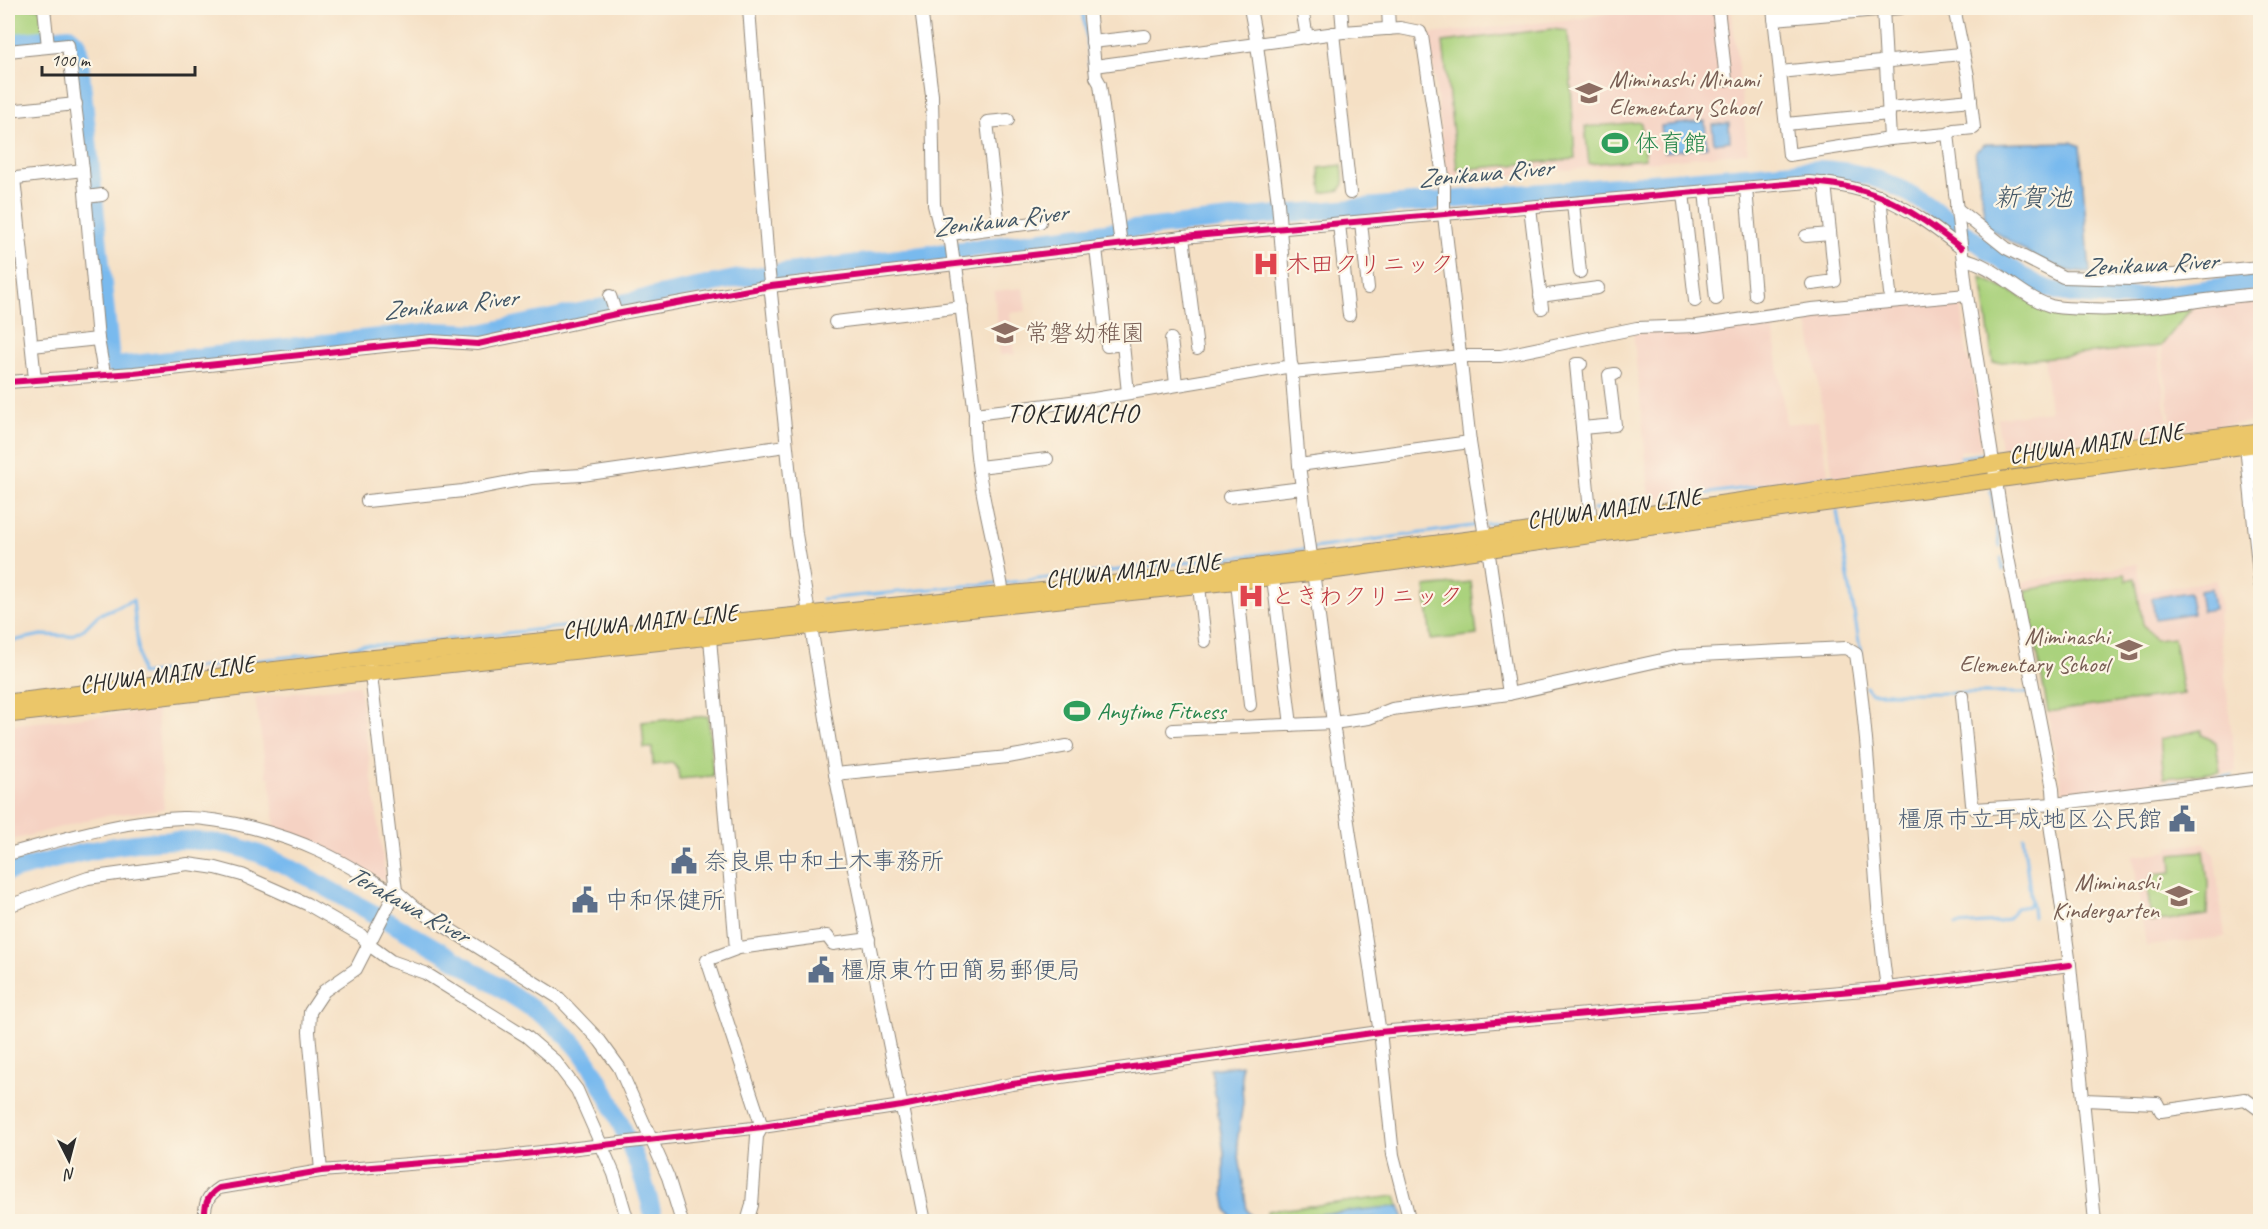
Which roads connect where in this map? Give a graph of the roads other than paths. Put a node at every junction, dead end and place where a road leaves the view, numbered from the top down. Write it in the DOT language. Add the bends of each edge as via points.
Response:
graph roads {
  1 [pos="44,8"];
  2 [pos="749,8"];
  3 [pos="921,8"];
  4 [pos="1089,8"];
  5 [pos="1250,8"];
  6 [pos="1302,8"];
  7 [pos="1341,8"];
  8 [pos="1388,8"];
  9 [pos="1718,8"];
  10 [pos="1883,8"];
  11 [pos="1901,8"];
  12 [pos="1954,8"];
  13 [pos="1774,13"];
  14 [pos="1389,29"];
  15 [pos="1338,32"];
  16 [pos="1145,36"];
  17 [pos="1307,38"];
  18 [pos="47,40"];
  19 [pos="1092,42"];
  20 [pos="1257,45"];
  21 [pos="8,51"];
  22 [pos="1961,54"];
  23 [pos="1885,62"];
  24 [pos="1095,66"];
  25 [pos="1780,72"];
  26 [pos="1726,80"];
  27 [pos="1971,100"];
  28 [pos="76,104"];
  29 [pos="8,111"];
  30 [pos="1889,111"];
  31 [pos="1008,120"];
  32 [pos="1786,124"];
  33 [pos="1948,134"];
  34 [pos="1890,139"];
  35 [pos="83,170"];
  36 [pos="11,178"];
  37 [pos="1825,183"];
  38 [pos="1746,188"];
  39 [pos="1705,191"];
  40 [pos="1350,193"];
  41 [pos="1683,193"];
  42 [pos="102,195"];
  43 [pos="1880,196"];
  44 [pos="86,197"];
  45 [pos="1573,204"];
  46 [pos="1530,207"];
  47 [pos="1444,212"];
  48 [pos="1957,212"];
  49 [pos="1040,222"];
  50 [pos="1361,222"];
  51 [pos="1339,224"];
  52 [pos="1280,225"];
  53 [pos="999,228"];
  54 [pos="1830,234"];
  55 [pos="1806,236"];
  56 [pos="1183,237"];
  57 [pos="948,240"];
  58 [pos="1121,242"];
  59 [pos="1096,248"];
  60 [pos="1961,250"];
  61 [pos="954,264"];
  62 [pos="2260,267"];
  63 [pos="1580,272"];
  64 [pos="1812,284"];
  65 [pos="771,285"];
  66 [pos="1368,288"];
  67 [pos="1598,288"];
  68 [pos="1890,293"];
  69 [pos="2260,294"];
  70 [pos="1755,295"];
  71 [pos="1967,295"];
  72 [pos="610,297"];
  73 [pos="1716,299"];
  74 [pos="1695,301"];
  75 [pos="962,307"];
  76 [pos="615,312"];
  77 [pos="1349,315"];
  78 [pos="835,322"];
  79 [pos="98,339"];
  80 [pos="1171,339"];
  81 [pos="32,346"];
  82 [pos="1197,349"];
  83 [pos="1462,356"];
  84 [pos="1581,364"];
  85 [pos="1292,369"];
  86 [pos="104,373"];
  87 [pos="1615,374"];
  88 [pos="35,379"];
  89 [pos="8,382"];
  90 [pos="1176,384"];
  91 [pos="1128,393"];
  92 [pos="975,414"];
  93 [pos="1582,428"];
  94 [pos="2260,431"];
  95 [pos="1470,442"];
  96 [pos="2253,445"];
  97 [pos="786,446"];
  98 [pos="1047,459"];
  99 [pos="1299,465"];
  100 [pos="979,467"];
  101 [pos="1995,472"];
  102 [pos="1302,488"];
  103 [pos="1229,497"];
  104 [pos="367,501"];
  105 [pos="1590,514"];
  106 [pos="1485,534"];
  107 [pos="1312,557"];
  108 [pos="1273,578"];
  109 [pos="1238,582"];
  110 [pos="2260,584"];
  111 [pos="1002,586"];
  112 [pos="1199,586"];
  113 [pos="810,620"];
  114 [pos="710,638"];
  115 [pos="1205,641"];
  116 [pos="370,666"];
  117 [pos="1509,694"];
  118 [pos="1962,696"];
  119 [pos="8,702"];
  120 [pos="1250,705"];
  121 [pos="8,715"];
  122 [pos="1333,723"];
  123 [pos="1291,725"];
  124 [pos="1173,730"];
  125 [pos="1067,746"];
  126 [pos="835,774"];
  127 [pos="2260,778"];
  128 [pos="2054,804"];
  129 [pos="8,854"];
  130 [pos="395,895"];
  131 [pos="8,906"];
  132 [pos="869,939"];
  133 [pos="370,942"];
  134 [pos="736,949"];
  135 [pos="2070,965"];
  136 [pos="1887,988"];
  137 [pos="1378,1032"];
  138 [pos="2085,1100"];
  139 [pos="902,1106"];
  140 [pos="2260,1110"];
  141 [pos="762,1127"];
  142 [pos="650,1141"];
  143 [pos="604,1146"];
  144 [pos="321,1171"];
  145 [pos="205,1221"];
  146 [pos="628,1221"];
  147 [pos="682,1221"];
  148 [pos="747,1221"];
  149 [pos="925,1221"];
  150 [pos="1410,1221"];
  151 [pos="2095,1221"];
  1 -- 18 [label="street"];
  2 -- 65 [label="street"];
  3 -- 57 [label="street" via="932,95 934,205"];
  4 -- 19 [label="street"];
  5 -- 20 [label="street"];
  6 -- 17 [label="street"];
  7 -- 15 [label="street"];
  8 -- 14 [label="street"];
  9 -- 26 [label="street"];
  10 -- 11 [label="street"];
  10 -- 13 [label="street"];
  10 -- 23 [label="street"];
  12 -- 22 [label="street"];
  13 -- 25 [label="street"];
  14 -- 15 [label="street"];
  14 -- 47 [label="street" via="1421,34 1425,39 1444,183"];
  15 -- 17 [label="street"];
  15 -- 40 [label="street"];
  16 -- 19 [label="street"];
  17 -- 20 [label="street"];
  18 -- 21 [label="street"];
  18 -- 28 [label="street" via="68,45"];
  19 -- 24 [label="street"];
  20 -- 24 [label="street"];
  20 -- 52 [label="street"];
  22 -- 23 [label="street"];
  22 -- 27 [label="street"];
  23 -- 25 [label="street"];
  23 -- 30 [label="street"];
  24 -- 58 [label="street"];
  25 -- 32 [label="street"];
  27 -- 30 [label="street"];
  27 -- 33 [label="street" via="1974,128"];
  28 -- 29 [label="street"];
  28 -- 35 [label="street"];
  30 -- 32 [label="street"];
  30 -- 34 [label="street"];
  31 -- 53 [label="street" via="987,122"];
  32 -- 34 [label="street" via="1789,155"];
  33 -- 34 [label="street"];
  33 -- 48 [label="street"];
  35 -- 36 [label="street"];
  35 -- 44 [label="street"];
  36 -- 81 [label="street"];
  37 -- 38 [label="street"];
  37 -- 43 [label="street"];
  37 -- 54 [label="street"];
  38 -- 39 [label="street"];
  38 -- 70 [label="street"];
  39 -- 41 [label="street"];
  39 -- 73 [label="street"];
  41 -- 45 [label="street"];
  41 -- 74 [label="street"];
  42 -- 44 [label="street"];
  43 -- 60 [label="street" via="1905,207"];
  43 -- 68 [label="street"];
  44 -- 79 [label="street"];
  45 -- 46 [label="street"];
  45 -- 63 [label="street"];
  46 -- 47 [label="street"];
  46 -- 67 [label="street" via="1541,302"];
  47 -- 50 [label="street"];
  47 -- 83 [label="street"];
  48 -- 60 [label="street"];
  48 -- 62 [label="street" via="2006,248 2063,277 2126,280"];
  49 -- 53 [label="street"];
  50 -- 51 [label="street"];
  50 -- 66 [label="street"];
  51 -- 52 [label="street"];
  51 -- 77 [label="street"];
  52 -- 56 [label="street"];
  52 -- 85 [label="street"];
  53 -- 57 [label="street"];
  54 -- 55 [label="street"];
  54 -- 64 [label="street" via="1835,281"];
  56 -- 58 [label="street"];
  56 -- 82 [label="street"];
  57 -- 61 [label="street"];
  58 -- 59 [label="street"];
  59 -- 61 [label="street"];
  59 -- 91 [label="street" via="1107,346 1123,344"];
  60 -- 69 [label="street" via="2051,306 2128,311"];
  60 -- 71 [label="street"];
  61 -- 65 [label="street"];
  61 -- 75 [label="street"];
  65 -- 76 [label="street"];
  65 -- 97 [label="street"];
  71 -- 83 [label="street" via="1812,309 1697,326 1637,328 1519,353"];
  71 -- 101 [label="street"];
  72 -- 76 [label="street"];
  75 -- 78 [label="street"];
  75 -- 92 [label="street"];
  76 -- 86 [label="street" via="478,344 430,341 135,373"];
  79 -- 81 [label="street"];
  79 -- 86 [label="street"];
  80 -- 90 [label="street"];
  81 -- 88 [label="street"];
  83 -- 85 [label="street" via="1336,370"];
  83 -- 95 [label="street"];
  84 -- 93 [label="street" via="1576,364"];
  85 -- 90 [label="street"];
  85 -- 99 [label="street"];
  86 -- 88 [label="street"];
  87 -- 93 [label="street" via="1609,375 1615,425"];
  88 -- 89 [label="street"];
  90 -- 91 [label="street"];
  91 -- 92 [label="street"];
  92 -- 100 [label="street"];
  93 -- 105 [label="street"];
  94 -- 101 [label="main road, CHUWA MAIN LINE"];
  95 -- 99 [label="street"];
  95 -- 106 [label="street"];
  96 -- 101 [label="main road, CHUWA MAIN LINE"];
  96 -- 110 [label="street"];
  97 -- 104 [label="street"];
  97 -- 113 [label="street"];
  98 -- 100 [label="street"];
  99 -- 102 [label="street"];
  100 -- 111 [label="street"];
  101 -- 105 [label="main road, CHUWA MAIN LINE"];
  101 -- 106 [label="main road, CHUWA MAIN LINE"];
  101 -- 128 [label="street"];
  102 -- 103 [label="street"];
  102 -- 107 [label="street"];
  105 -- 106 [label="main road, CHUWA MAIN LINE"];
  106 -- 107 [label="main road, CHUWA MAIN LINE"];
  106 -- 117 [label="street"];
  107 -- 108 [label="main road, CHUWA MAIN LINE"];
  107 -- 111 [label="main road, CHUWA MAIN LINE"];
  107 -- 122 [label="street"];
  108 -- 109 [label="main road, CHUWA MAIN LINE"];
  108 -- 123 [label="street"];
  109 -- 112 [label="main road, CHUWA MAIN LINE"];
  109 -- 120 [label="street"];
  111 -- 113 [label="main road, CHUWA MAIN LINE"];
  112 -- 113 [label="main road, CHUWA MAIN LINE"];
  112 -- 115 [label="street"];
  113 -- 114 [label="main road, CHUWA MAIN LINE"];
  113 -- 116 [label="main road, CHUWA MAIN LINE"];
  113 -- 126 [label="street"];
  114 -- 116 [label="main road, CHUWA MAIN LINE"];
  114 -- 134 [label="street"];
  116 -- 119 [label="main road, CHUWA MAIN LINE"];
  116 -- 121 [label="main road, CHUWA MAIN LINE"];
  116 -- 130 [label="street"];
  117 -- 122 [label="street" via="1392,709 1369,718"];
  117 -- 136 [label="street" via="1680,656 1846,648 1856,654 1877,918"];
  118 -- 128 [label="street" via="1975,809"];
  122 -- 123 [label="street"];
  122 -- 137 [label="street"];
  123 -- 124 [label="street"];
  125 -- 126 [label="street" via="1008,758"];
  126 -- 132 [label="street"];
  127 -- 128 [label="street"];
  128 -- 135 [label="street" via="2050,824"];
  129 -- 130 [label="street" via="94,831 184,818 255,830 319,851"];
  130 -- 133 [label="street"];
  130 -- 142 [label="street" via="559,998 619,1067"];
  131 -- 133 [label="street" via="88,878 203,865 242,875 307,904"];
  132 -- 134 [label="street" via="833,944 827,936"];
  132 -- 139 [label="street"];
  133 -- 143 [label="street" via="391,961 425,973 526,1036 555,1061 577,1090"];
  133 -- 144 [label="street" via="356,969 324,991 310,1012"];
  134 -- 141 [label="street" via="707,960"];
  135 -- 136 [label="street"];
  135 -- 138 [label="street"];
  136 -- 137 [label="street"];
  137 -- 139 [label="street" via="1012,1083"];
  137 -- 150 [label="street" via="1393,1155"];
  138 -- 140 [label="street" via="2157,1103 2161,1112 2245,1099"];
  138 -- 151 [label="street"];
  139 -- 141 [label="street"];
  139 -- 149 [label="street"];
  141 -- 142 [label="street"];
  141 -- 148 [label="street" via="757,1136"];
  142 -- 143 [label="street"];
  142 -- 147 [label="street" via="668,1177"];
  143 -- 144 [label="street"];
  143 -- 146 [label="street"];
  144 -- 145 [label="street" via="219,1188 210,1193 205,1203"];
}
